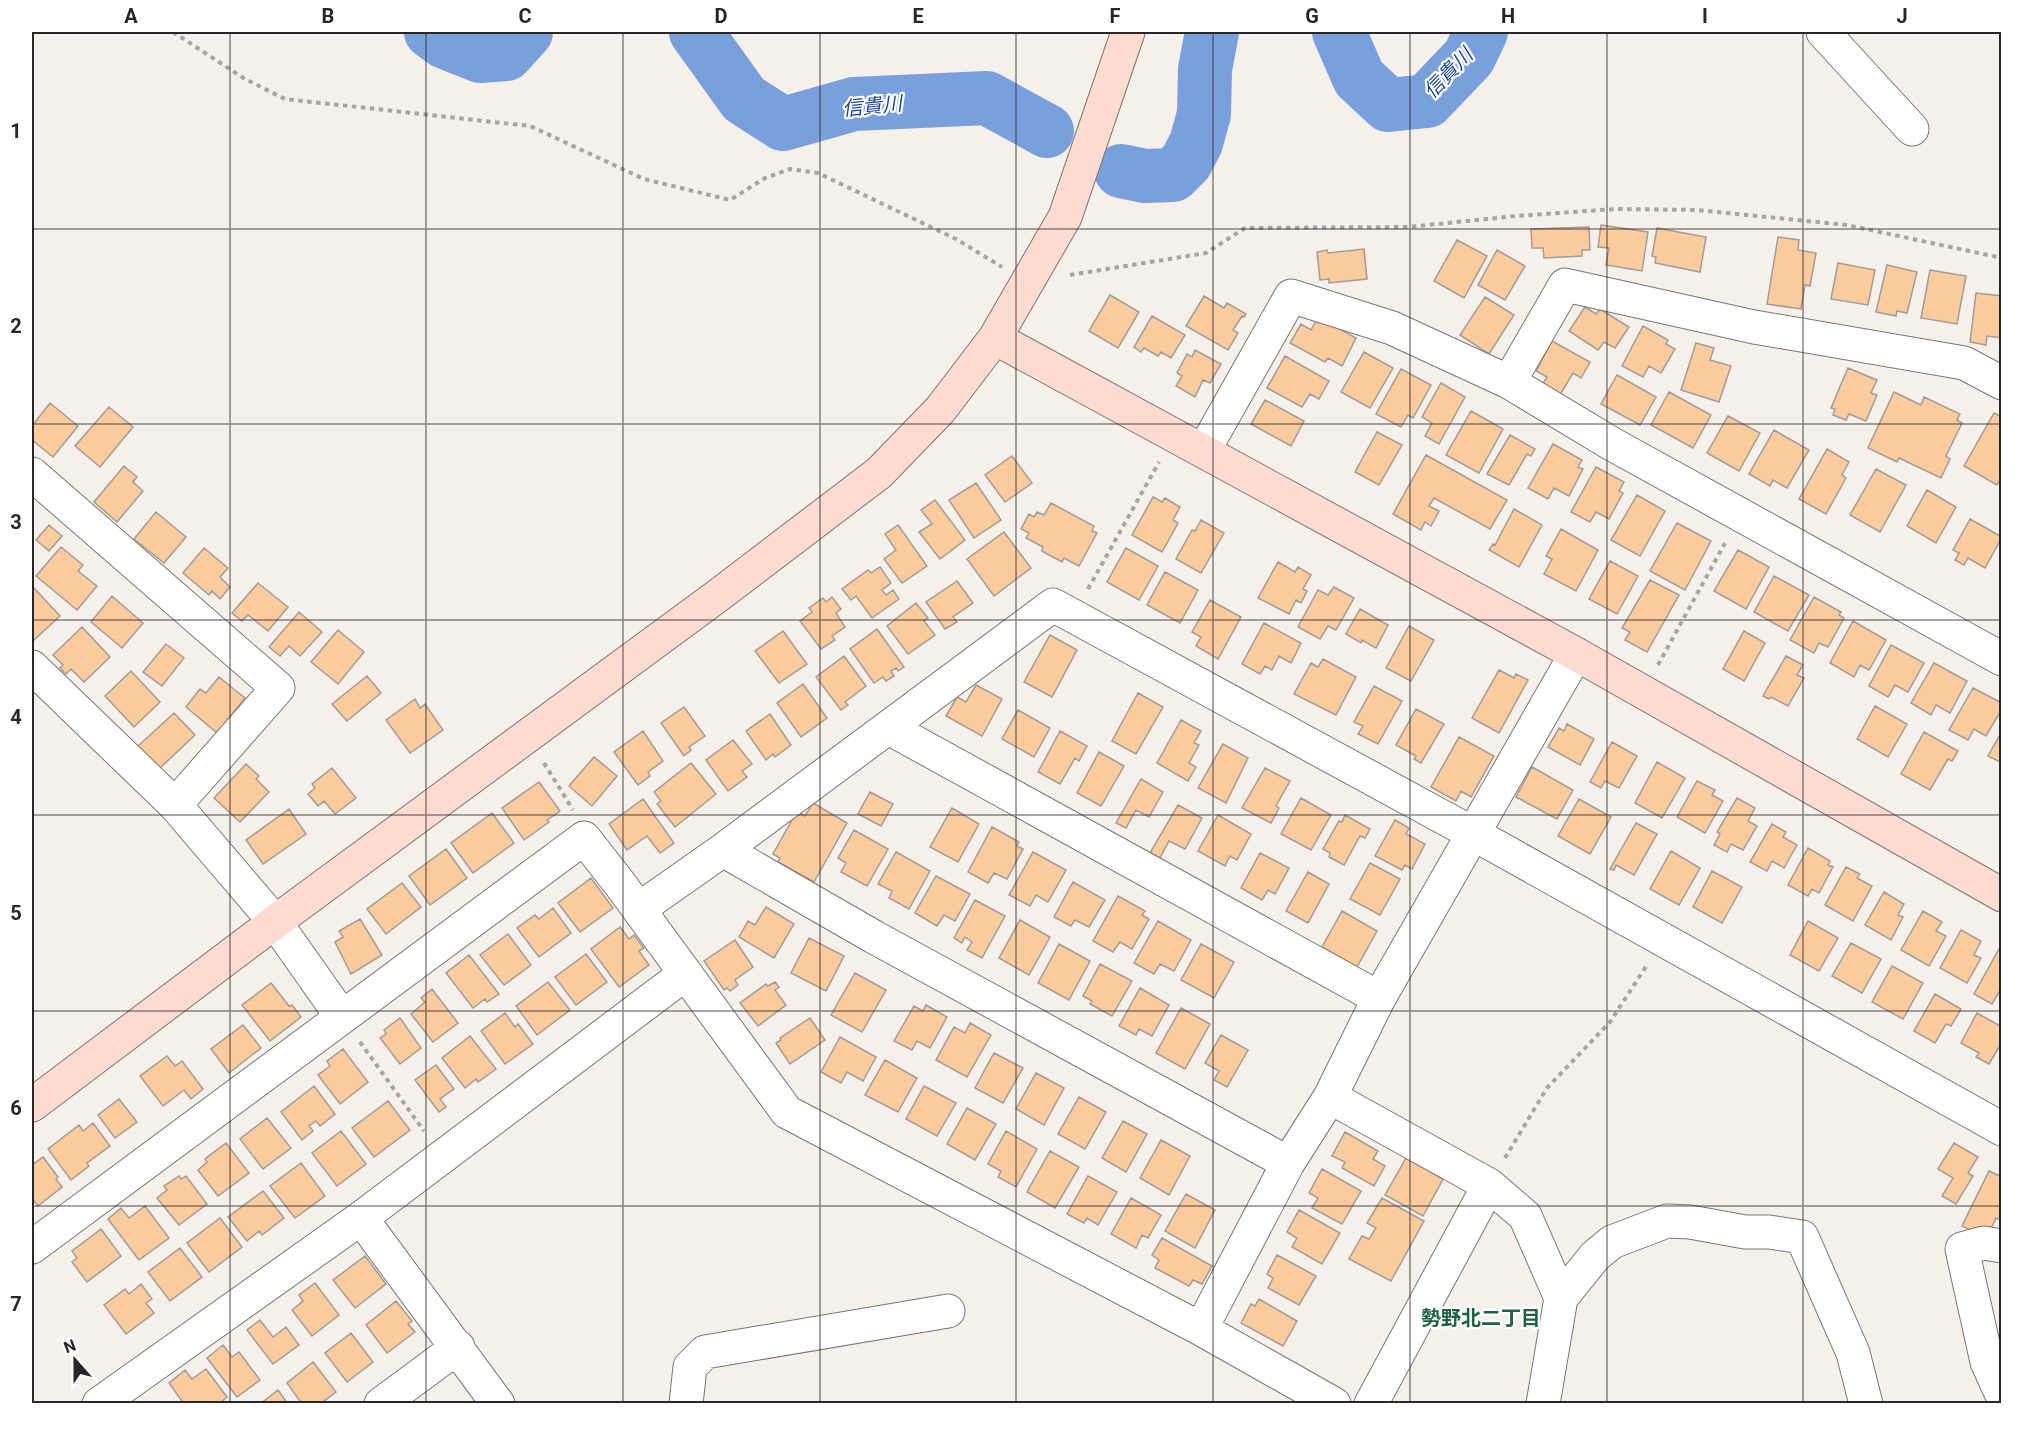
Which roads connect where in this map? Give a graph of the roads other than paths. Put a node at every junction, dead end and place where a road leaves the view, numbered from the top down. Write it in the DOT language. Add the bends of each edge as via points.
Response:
graph roads {
  1 [pos="1128,32"];
  2 [pos="1824,32"];
  3 [pos="1912,129"];
  4 [pos="995,338"];
  5 [pos="1509,382"];
  6 [pos="2001,383"];
  7 [pos="1204,450"];
  8 [pos="32,474"];
  9 [pos="1576,654"];
  10 [pos="2001,659"];
  11 [pos="32,667"];
  12 [pos="889,728"];
  13 [pos="174,805"];
  14 [pos="1472,833"];
  15 [pos="723,850"];
  16 [pos="2001,895"];
  17 [pos="639,909"];
  18 [pos="274,922"];
  19 [pos="685,974"];
  20 [pos="1379,998"];
  21 [pos="342,1017"];
  22 [pos="1330,1097"];
  23 [pos="32,1105"];
  24 [pos="2001,1129"];
  25 [pos="1288,1164"];
  26 [pos="1489,1185"];
  27 [pos="361,1218"];
  28 [pos="2001,1246"];
  29 [pos="32,1247"];
  30 [pos="1561,1298"];
  31 [pos="948,1311"];
  32 [pos="1201,1329"];
  33 [pos="458,1347"];
  34 [pos="2001,1395"];
  35 [pos="99,1404"];
  36 [pos="381,1404"];
  37 [pos="498,1404"];
  38 [pos="686,1404"];
  39 [pos="1334,1404"];
  40 [pos="1371,1404"];
  41 [pos="1543,1404"];
  42 [pos="1866,1404"];
  1 -- 4 [label="street" via="1065,217"];
  2 -- 3 [label="street"];
  4 -- 7 [label="street"];
  4 -- 18 [label="street" via="940,410 879,473"];
  5 -- 6 [label="street" via="1565,285 1754,327 1964,363"];
  5 -- 7 [label="street" via="1392,328 1291,296"];
  5 -- 10 [label="street" via="1612,444"];
  7 -- 9 [label="street"];
  8 -- 13 [label="street" via="278,688"];
  9 -- 14 [label="street"];
  9 -- 16 [label="street"];
  11 -- 13 [label="street"];
  12 -- 14 [label="street" via="1053,605"];
  12 -- 15 [label="street"];
  12 -- 20 [label="street"];
  13 -- 18 [label="street"];
  14 -- 20 [label="street"];
  14 -- 24 [label="street"];
  15 -- 17 [label="street"];
  15 -- 25 [label="street"];
  17 -- 19 [label="street"];
  17 -- 21 [label="street" via="584,838"];
  18 -- 21 [label="street"];
  18 -- 23 [label="street"];
  19 -- 27 [label="street"];
  19 -- 32 [label="street" via="787,1112"];
  20 -- 22 [label="street"];
  21 -- 29 [label="street"];
  22 -- 25 [label="street"];
  22 -- 26 [label="street"];
  25 -- 32 [label="street"];
  26 -- 30 [label="street" via="1525,1216"];
  26 -- 40 [label="street"];
  27 -- 33 [label="street"];
  27 -- 35 [label="street"];
  28 -- 34 [label="street" via="1984,1243 1962,1249 1987,1362"];
  30 -- 41 [label="street"];
  30 -- 42 [label="street" via="1612,1242 1667,1221 1802,1237 1853,1353"];
  31 -- 38 [label="street" via="705,1352 690,1367"];
  32 -- 39 [label="street"];
  33 -- 36 [label="street"];
  33 -- 37 [label="street"];
}
